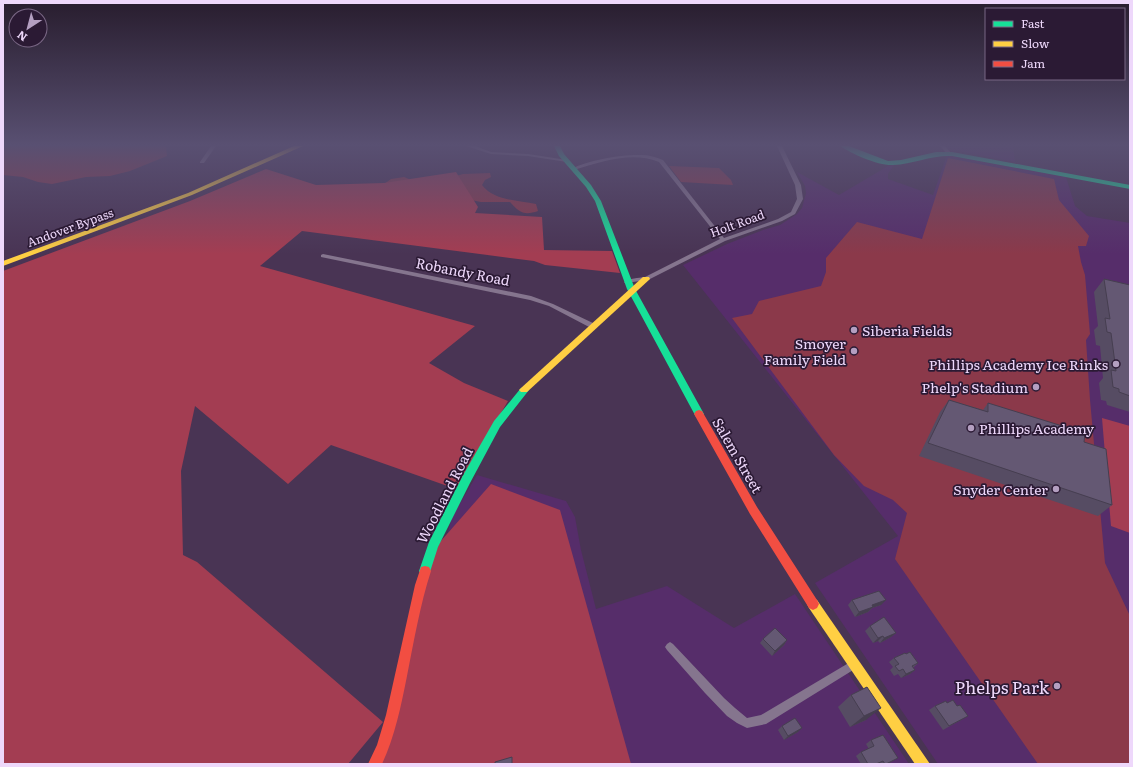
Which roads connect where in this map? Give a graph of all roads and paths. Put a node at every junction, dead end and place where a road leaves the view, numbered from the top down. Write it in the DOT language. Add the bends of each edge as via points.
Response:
graph roads {
  1 [pos="224,182"];
  2 [pos="585,182"];
  3 [pos="677,182"];
  4 [pos="796,182"];
  5 [pos="1104,182"];
  6 [pos="1130,187"];
  7 [pos="723,240"];
  8 [pos="323,256"];
  9 [pos="3,264"];
  10 [pos="646,279"];
  11 [pos="627,282"];
  12 [pos="632,291"];
  13 [pos="593,326"];
  14 [pos="670,647"];
  15 [pos="855,664"];
  16 [pos="375,764"];
  17 [pos="923,764"];
  1 -- 9 [label="street, Andover Bypass"];
  2 -- 11 [label="street, Salem Street" via="606,219"];
  3 -- 7 [label="street"];
  4 -- 7 [label="street, Holt Road" via="800,200 793,213"];
  5 -- 6 [label="street"];
  7 -- 10 [label="street, Holt Road"];
  8 -- 13 [label="street, Robandy Road" via="531,298"];
  10 -- 11 [label="street, Holt Road"];
  10 -- 12 [label="street, Holt Road"];
  11 -- 12 [label="street, Salem Street"];
  12 -- 13 [label="street, Woodland Road"];
  12 -- 15 [label="street, Salem Street" via="736,483 789,570"];
  13 -- 16 [label="street, Woodland Road" via="524,389 497,424 433,546 418,592 392,717 384,746"];
  14 -- 15 [label="street" via="724,705 748,723 762,720"];
  15 -- 17 [label="street, Salem Street"];
}
